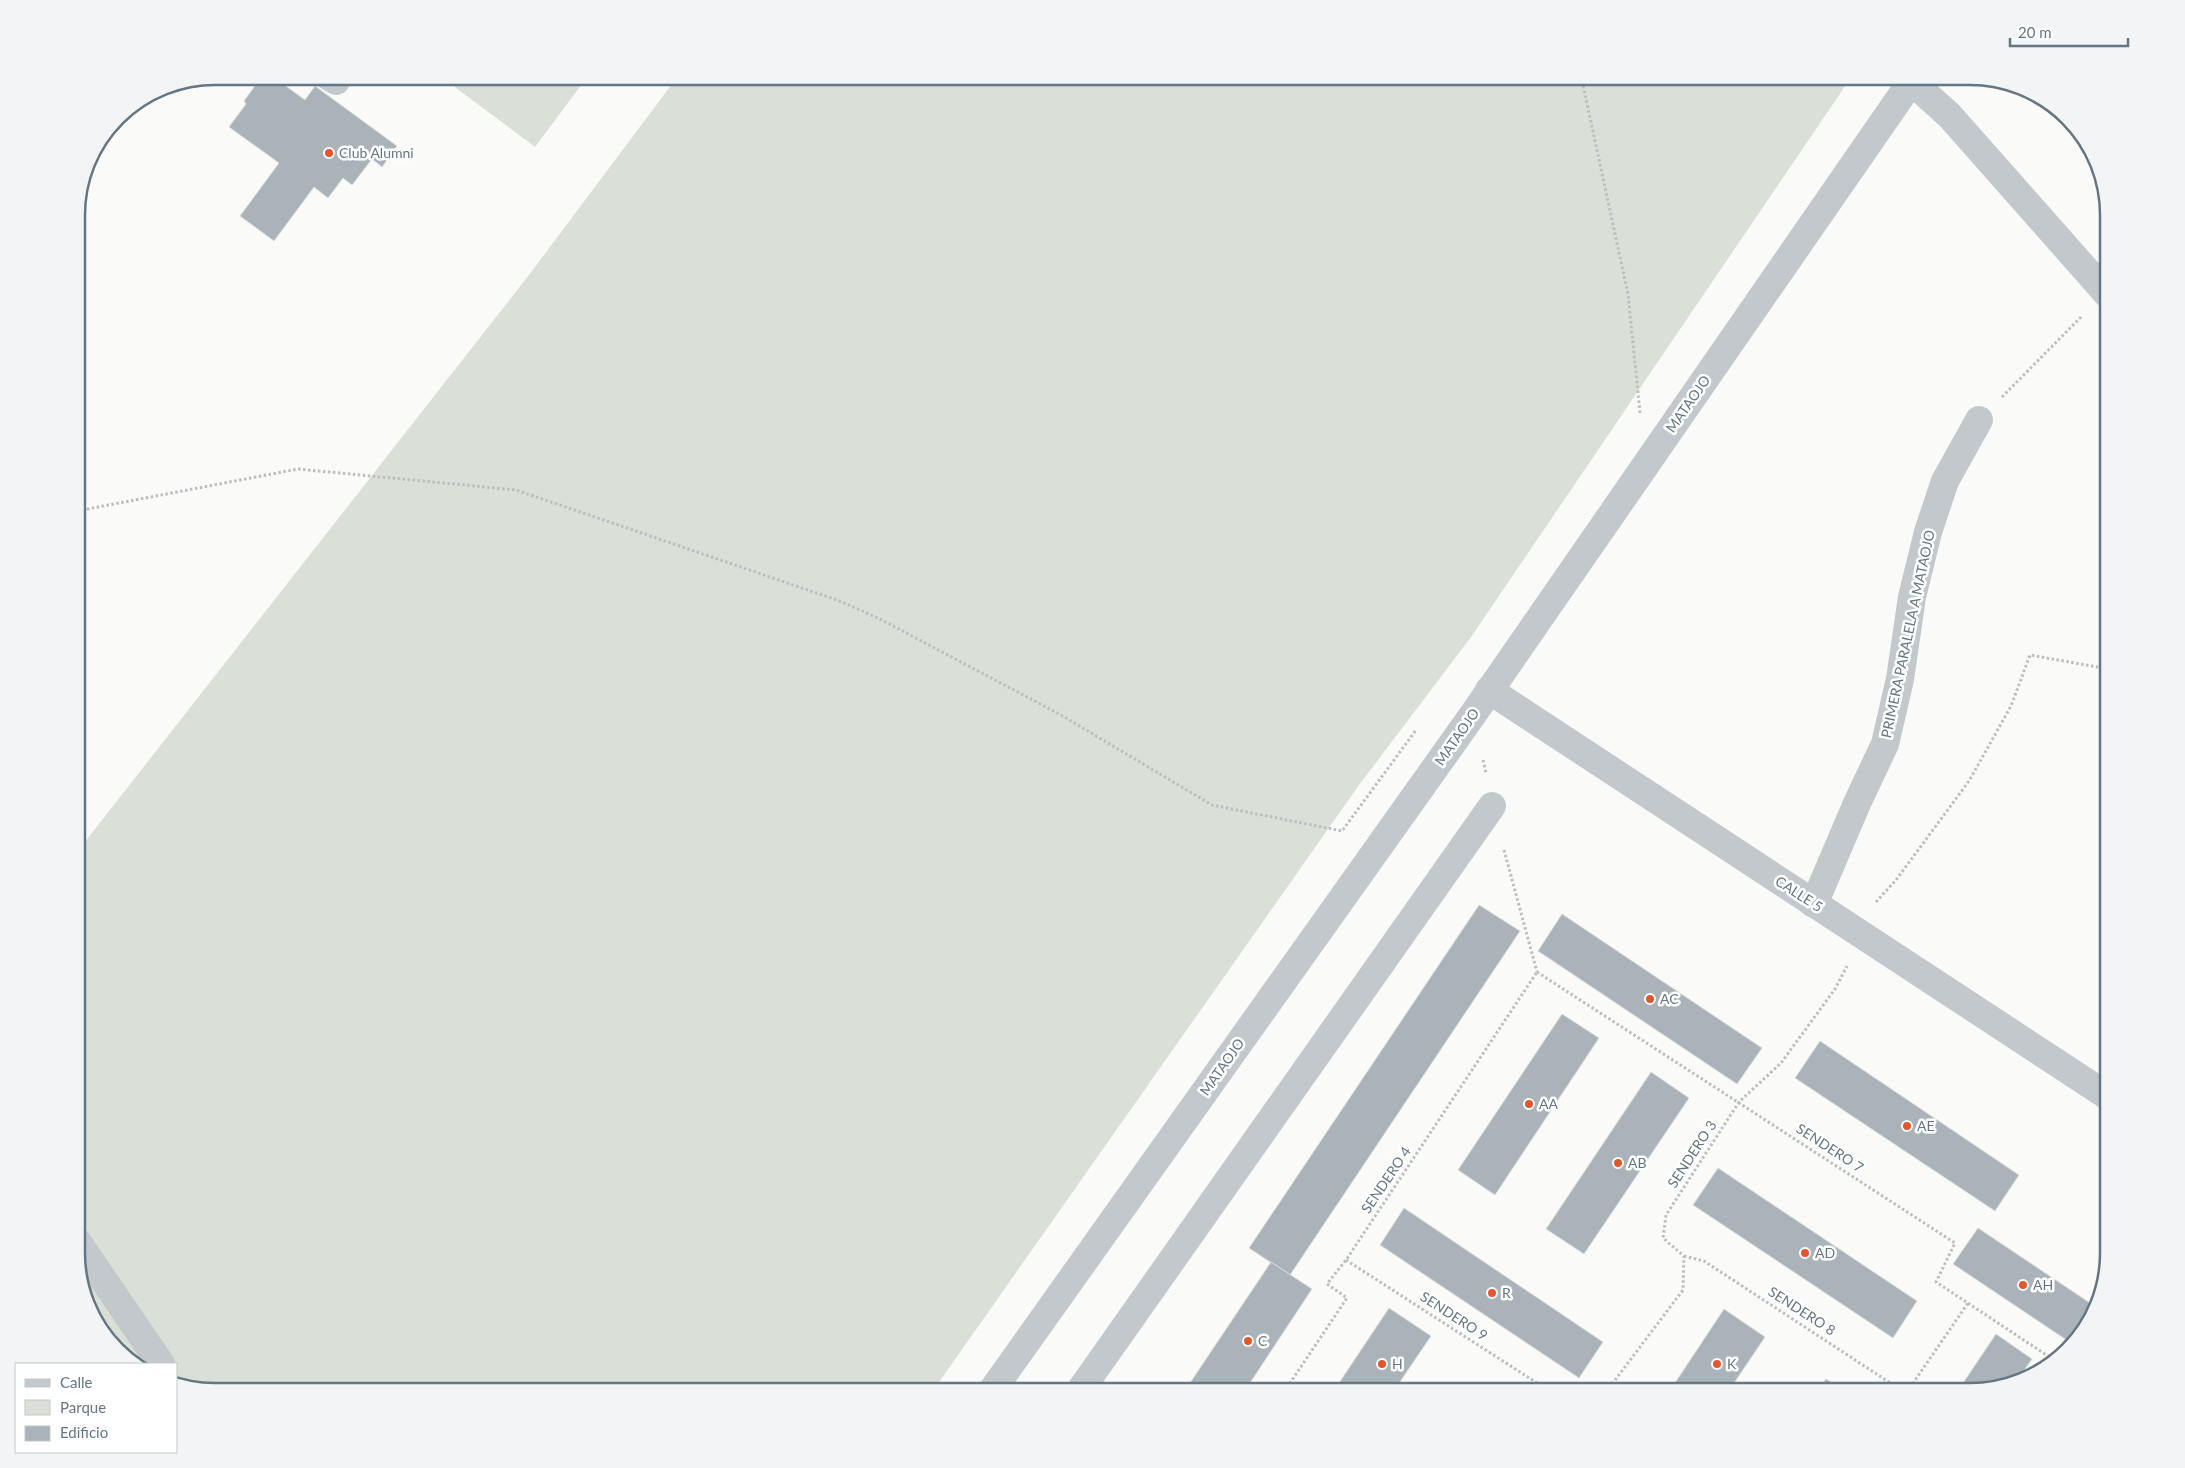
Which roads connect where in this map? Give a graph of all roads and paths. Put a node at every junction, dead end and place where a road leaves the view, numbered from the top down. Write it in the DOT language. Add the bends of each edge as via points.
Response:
graph roads {
  1 [pos="1583,85"];
  2 [pos="1909,85"];
  3 [pos="1919,85"];
  4 [pos="2100,287"];
  5 [pos="2100,302"];
  6 [pos="1979,420"];
  7 [pos="1645,466"];
  8 [pos="85,509"];
  9 [pos="2100,667"];
  10 [pos="1489,690"];
  11 [pos="1420,724"];
  12 [pos="1492,806"];
  13 [pos="1814,904"];
  14 [pos="1857,932"];
  15 [pos="1538,972"];
  16 [pos="2100,1091"];
  17 [pos="1739,1102"];
  18 [pos="85,1254"];
  19 [pos="1684,1256"];
  20 [pos="1346,1260"];
  21 [pos="1968,1303"];
  22 [pos="2049,1356"];
  23 [pos="160,1363"];
  24 [pos="997,1383"];
  25 [pos="1085,1383"];
  26 [pos="1290,1383"];
  27 [pos="1537,1383"];
  28 [pos="1613,1383"];
  29 [pos="1891,1383"];
  30 [pos="1911,1383"];
  1 -- 7 [label="path" via="1628,294"];
  2 -- 7 [label="street, MATAOJO"];
  3 -- 4 [label="street"];
  5 -- 6 [label="path"];
  6 -- 13 [label="street, PRIMERA PARALELA A MATAOJO" via="1945,481 1928,532 1912,597 1900,679 1885,744"];
  7 -- 10 [label="street, MATAOJO"];
  8 -- 11 [label="path" via="298,470 516,490 838,600 878,618 1061,715 1212,805 1342,831"];
  9 -- 14 [label="path, SENDERO 3" via="2030,655 2011,706 1969,782"];
  10 -- 13 [label="street, CALLE 5"];
  10 -- 24 [label="street, MATAOJO"];
  12 -- 25 [label="street"];
  13 -- 14 [label="street, CALLE 5"];
  14 -- 16 [label="street, CALLE 5"];
  14 -- 17 [label="path, SENDERO 3" via="1835,989 1781,1063"];
  15 -- 17 [label="path, SENDERO 7"];
  15 -- 20 [label="path, SENDERO 4"];
  17 -- 19 [label="path, SENDERO 3" via="1666,1215 1663,1238"];
  17 -- 21 [label="path, SENDERO 7" via="1955,1243 1936,1282"];
  18 -- 23 [label="street"];
  19 -- 28 [label="path" via="1683,1290"];
  19 -- 29 [label="path, SENDERO 8" via="1704,1261"];
  20 -- 26 [label="path, SENDERO 4" via="1326,1284 1347,1298"];
  20 -- 27 [label="path, SENDERO 9"];
  21 -- 22 [label="path, SENDERO 7"];
  21 -- 30 [label="path"];
}
